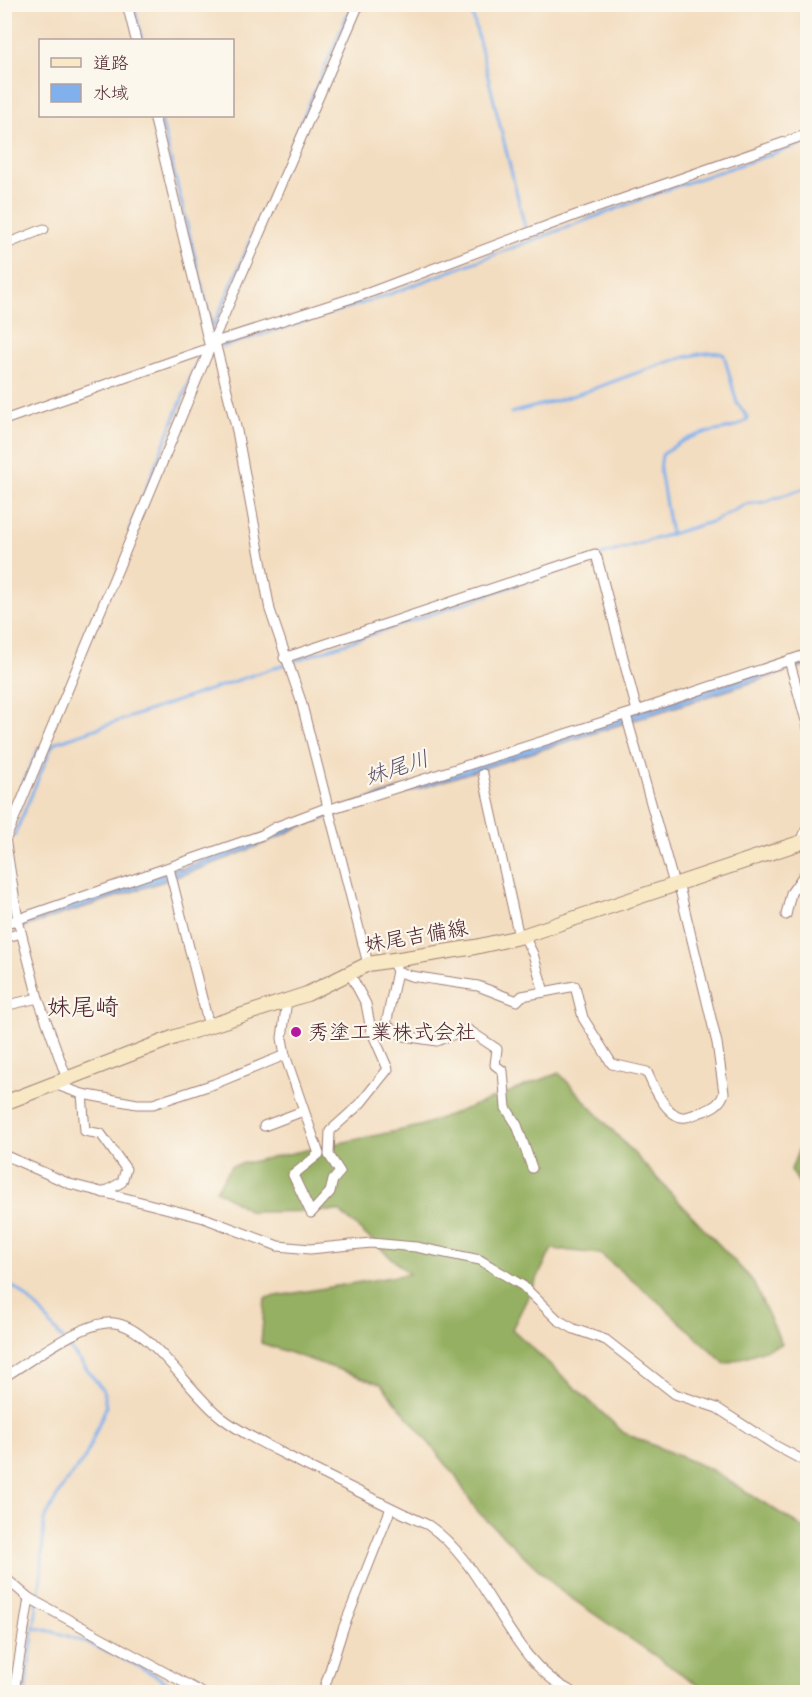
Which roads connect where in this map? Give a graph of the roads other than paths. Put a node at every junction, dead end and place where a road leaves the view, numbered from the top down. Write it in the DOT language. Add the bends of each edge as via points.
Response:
graph roads {
  1 [pos="127,4"];
  2 [pos="358,4"];
  3 [pos="136,39"];
  4 [pos="153,117"];
  5 [pos="807,134"];
  6 [pos="44,229"];
  7 [pos="4,245"];
  8 [pos="212,344"];
  9 [pos="4,420"];
  10 [pos="807,654"];
  11 [pos="286,661"];
  12 [pos="790,664"];
  13 [pos="637,711"];
  14 [pos="627,719"];
  15 [pos="807,728"];
  16 [pos="483,774"];
  17 [pos="328,812"];
  18 [pos="807,825"];
  19 [pos="5,840"];
  20 [pos="804,841"];
  21 [pos="807,869"];
  22 [pos="171,873"];
  23 [pos="676,883"];
  24 [pos="786,915"];
  25 [pos="4,924"];
  26 [pos="20,927"];
  27 [pos="522,937"];
  28 [pos="4,938"];
  29 [pos="368,964"];
  30 [pos="394,965"];
  31 [pos="349,972"];
  32 [pos="544,992"];
  33 [pos="38,998"];
  34 [pos="287,1000"];
  35 [pos="4,1006"];
  36 [pos="386,1025"];
  37 [pos="209,1026"];
  38 [pos="371,1030"];
  39 [pos="285,1055"];
  40 [pos="60,1081"];
  41 [pos="82,1094"];
  42 [pos="4,1103"];
  43 [pos="303,1112"];
  44 [pos="264,1126"];
  45 [pos="4,1155"];
  46 [pos="532,1168"];
  47 [pos="103,1193"];
  48 [pos="4,1377"];
  49 [pos="807,1463"];
  50 [pos="391,1508"];
  51 [pos="4,1577"];
  52 [pos="35,1601"];
  53 [pos="14,1692"];
  54 [pos="201,1692"];
  55 [pos="322,1692"];
  56 [pos="573,1692"];
  1 -- 3 [label="street"];
  2 -- 8 [label="street"];
  4 -- 8 [label="street"];
  5 -- 8 [label="street" via="371,292"];
  6 -- 7 [label="street"];
  8 -- 9 [label="street"];
  8 -- 11 [label="street" via="237,431 266,592"];
  8 -- 19 [label="street"];
  10 -- 12 [label="street"];
  11 -- 13 [label="street" via="596,557"];
  11 -- 17 [label="street" via="301,701"];
  12 -- 13 [label="street"];
  12 -- 15 [label="street"];
  13 -- 14 [label="street"];
  14 -- 17 [label="street"];
  14 -- 23 [label="street"];
  16 -- 27 [label="street"];
  17 -- 22 [label="street"];
  17 -- 29 [label="street"];
  18 -- 20 [label="street"];
  19 -- 26 [label="street"];
  20 -- 23 [label="main road, 妹尾吉備線"];
  21 -- 24 [label="street" via="791,893"];
  22 -- 26 [label="street"];
  22 -- 37 [label="street"];
  23 -- 27 [label="main road, 妹尾吉備線"];
  23 -- 32 [label="street" via="721,1073 724,1093 714,1107 686,1117 671,1112 647,1072 612,1064 583,1018 575,986"];
  25 -- 26 [label="street"];
  26 -- 28 [label="street"];
  26 -- 33 [label="street"];
  27 -- 30 [label="main road, 妹尾吉備線"];
  27 -- 32 [label="street"];
  29 -- 30 [label="main road, 妹尾吉備線"];
  29 -- 31 [label="main road, 妹尾吉備線"];
  30 -- 32 [label="street" via="411,976 478,986 517,1001 522,996"];
  30 -- 36 [label="street"];
  31 -- 34 [label="main road, 妹尾吉備線"];
  31 -- 38 [label="street" via="366,1004"];
  33 -- 35 [label="street"];
  33 -- 40 [label="street"];
  34 -- 37 [label="main road, 妹尾吉備線"];
  34 -- 39 [label="street" via="282,1038"];
  36 -- 38 [label="street"];
  36 -- 46 [label="street" via="404,1036 437,1041 467,1029 497,1049 495,1065 503,1071 506,1108 517,1125"];
  37 -- 40 [label="main road, 妹尾吉備線"];
  38 -- 43 [label="street" via="388,1069 360,1104 330,1131 329,1155 340,1172 330,1192 311,1213 293,1175 319,1154"];
  39 -- 41 [label="street" via="153,1104"];
  39 -- 43 [label="street"];
  40 -- 41 [label="street"];
  40 -- 42 [label="main road, 妹尾吉備線"];
  41 -- 47 [label="street" via="85,1131 101,1134 126,1169 122,1182"];
  43 -- 44 [label="street"];
  45 -- 47 [label="street" via="70,1184"];
  47 -- 49 [label="street" via="204,1218 294,1249 370,1243 416,1247 480,1260 523,1286 558,1320 606,1340 675,1394 717,1408"];
  48 -- 50 [label="street" via="82,1331 112,1323 128,1326 144,1335 195,1394 222,1418 253,1438"];
  50 -- 55 [label="street"];
  50 -- 56 [label="street" via="447,1538 465,1558 537,1665"];
  51 -- 52 [label="street"];
  52 -- 53 [label="street"];
  52 -- 54 [label="street"];
}
